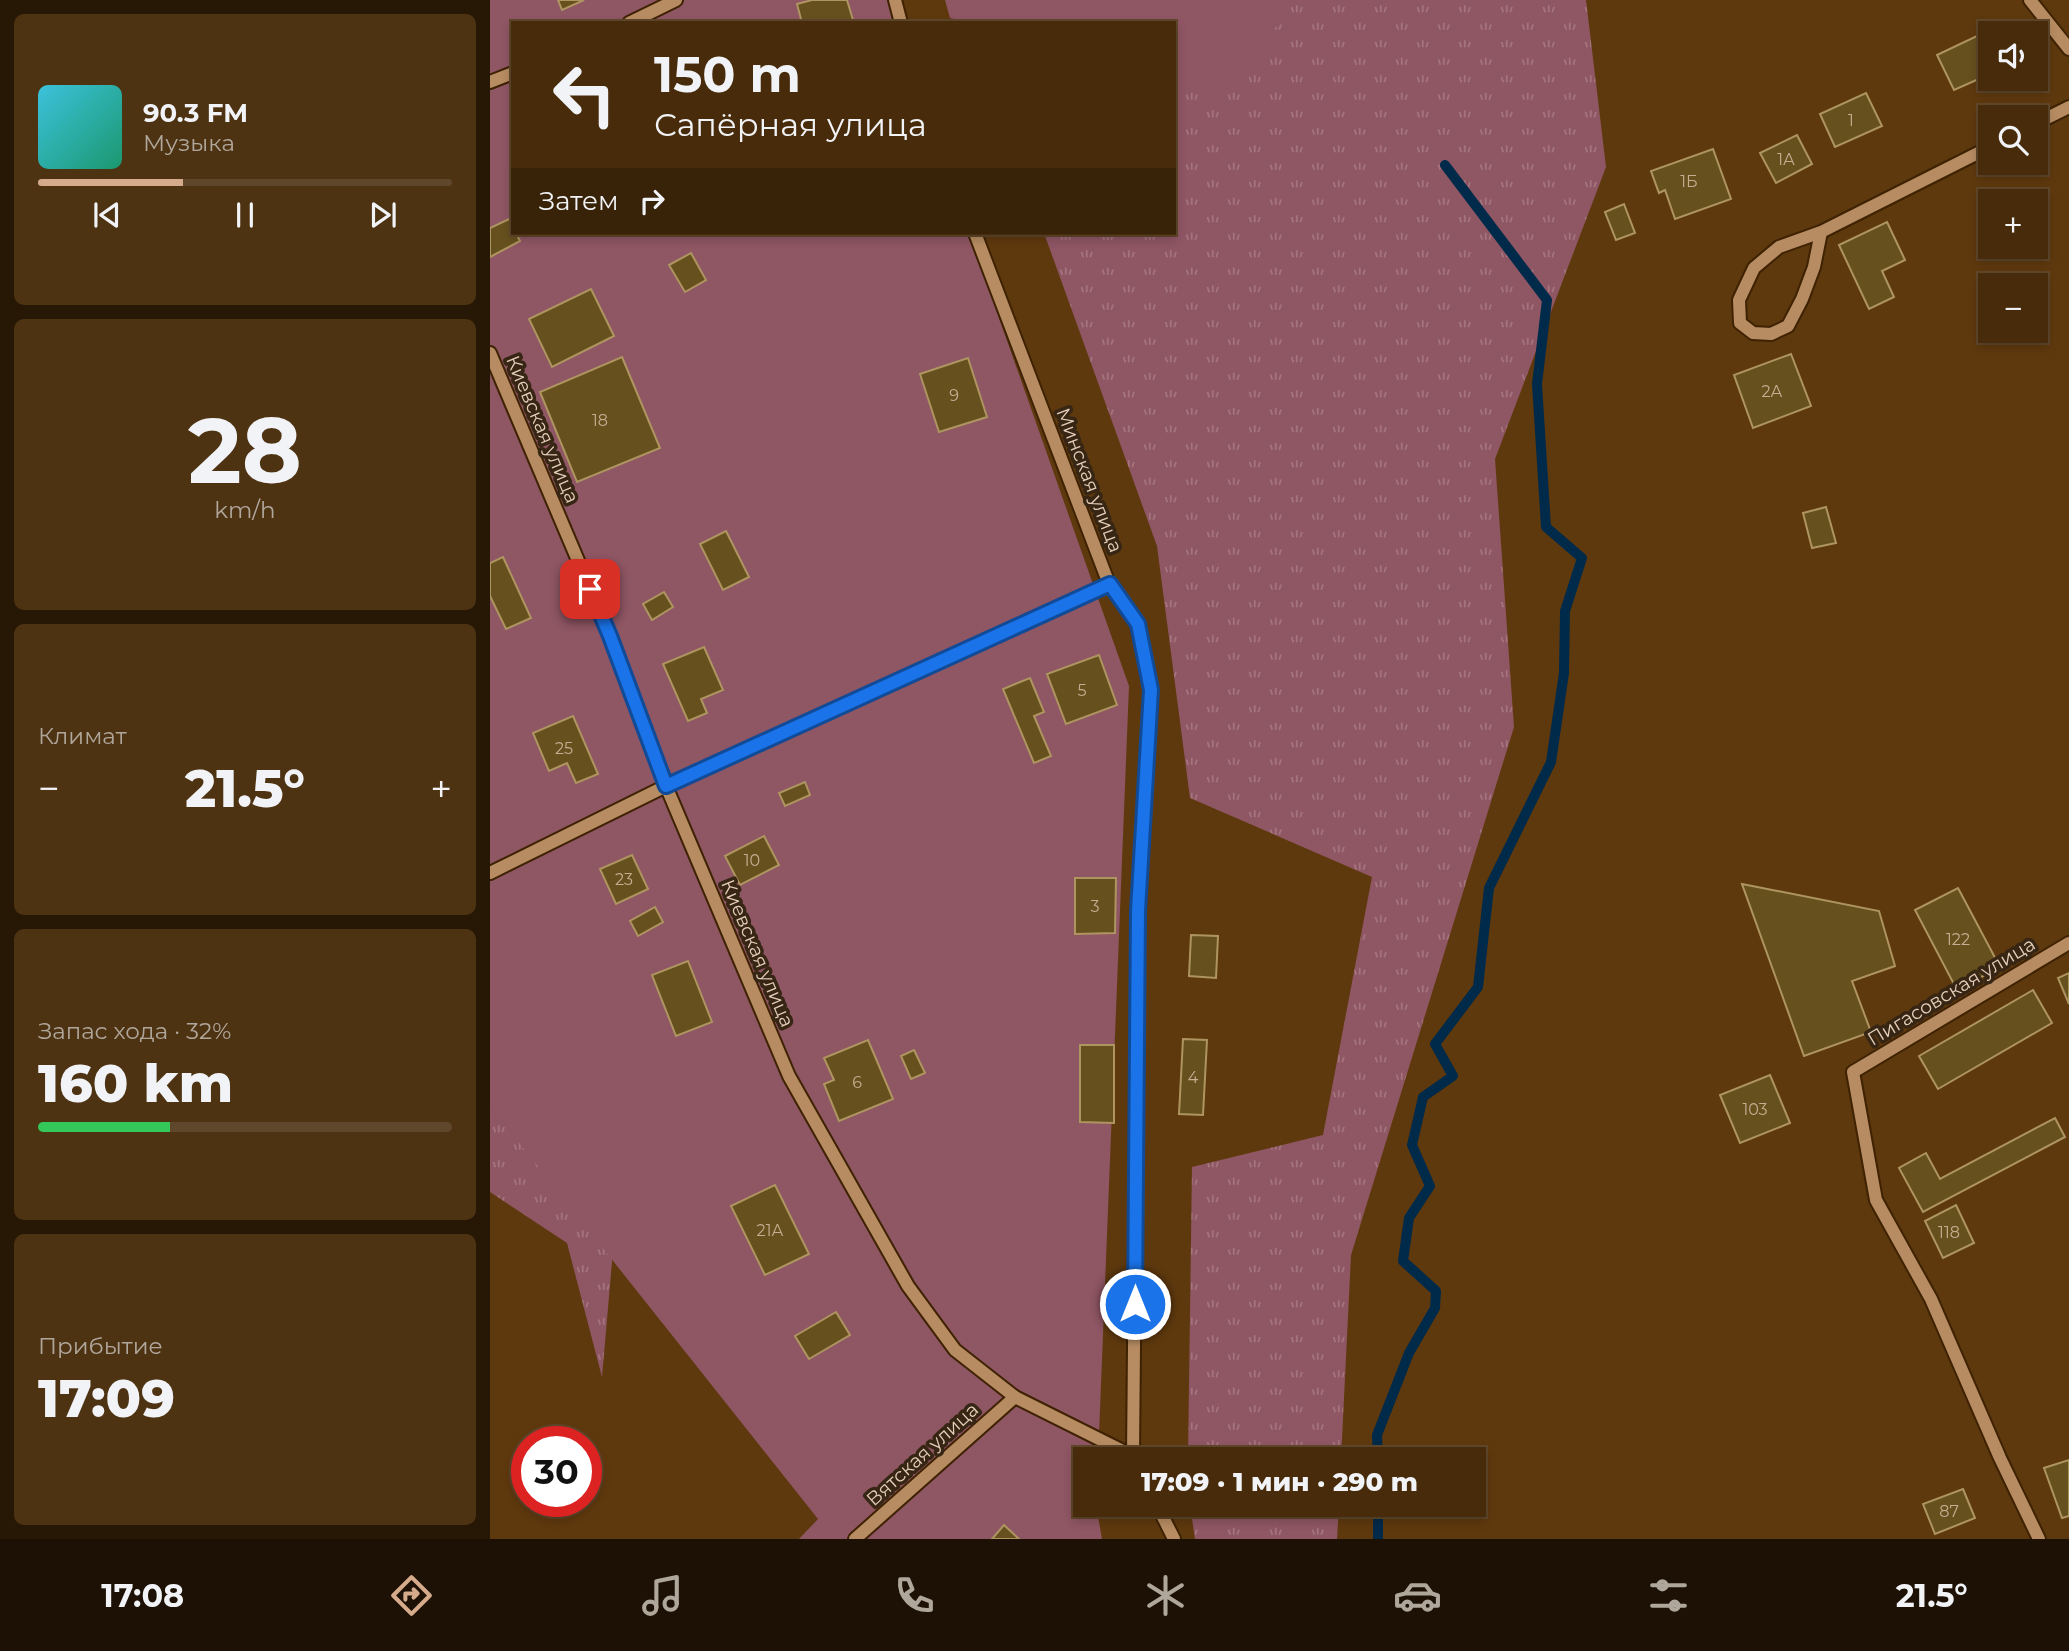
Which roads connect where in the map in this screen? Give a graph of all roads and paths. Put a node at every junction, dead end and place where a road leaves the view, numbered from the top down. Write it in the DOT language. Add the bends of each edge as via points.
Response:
graph roads {
  1 [pos="676,0"];
  2 [pos="895,0"];
  3 [pos="2030,0"];
  4 [pos="633,21"];
  5 [pos="900,21"];
  6 [pos="2069,49"];
  7 [pos="511,74"];
  8 [pos="490,82"];
  9 [pos="2069,107"];
  10 [pos="2048,118"];
  11 [pos="1978,153"];
  12 [pos="1821,232"];
  13 [pos="976,235"];
  14 [pos="490,353"];
  15 [pos="1110,584"];
  16 [pos="666,786"];
  17 [pos="490,873"];
  18 [pos="2069,943"];
  19 [pos="1015,1397"];
  20 [pos="1113,1447"];
  21 [pos="1134,1447"];
  22 [pos="1163,1517"];
  23 [pos="855,1539"];
  24 [pos="1174,1539"];
  25 [pos="2039,1539"];
  1 -- 4 [label="street"];
  2 -- 5 [label="street"];
  3 -- 6 [label="street"];
  7 -- 8 [label="street"];
  9 -- 10 [label="street"];
  11 -- 12 [label="street"];
  12 -- 12 [label="street" via="1814,267 1788,326 1771,334 1753,333 1740,323 1738,300 1754,268 1779,247"];
  13 -- 15 [label="street, Минская улица"];
  14 -- 16 [label="street, Киевская улица" via="610,636"];
  15 -- 16 [label="street"];
  15 -- 21 [label="street, Минская улица" via="1138,624 1151,690 1138,911"];
  16 -- 17 [label="street"];
  16 -- 19 [label="street, Киевская улица" via="789,1076 902,1274 956,1350"];
  18 -- 25 [label="street, Пигасовская улица" via="1853,1072 1876,1200 1931,1299"];
  19 -- 20 [label="street, Киевская улица"];
  19 -- 23 [label="street, Вятская улица"];
  22 -- 24 [label="street"];
}
